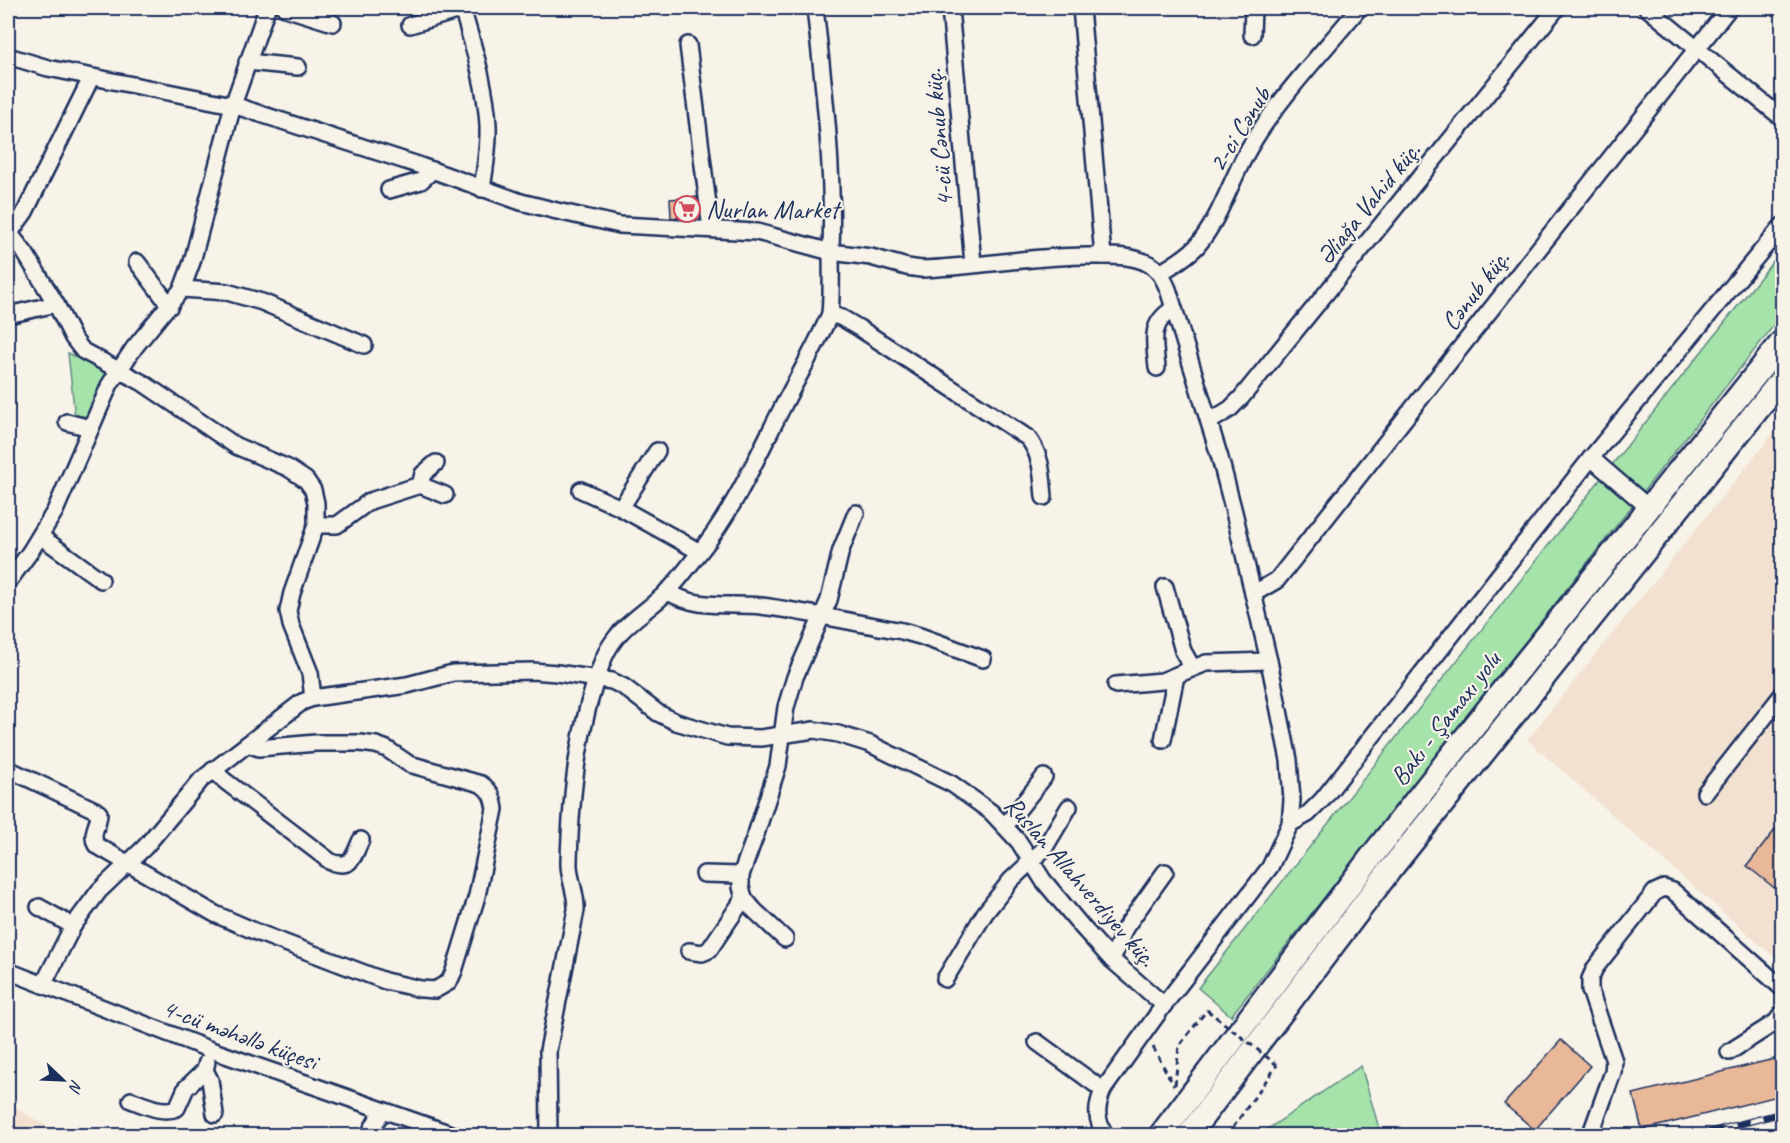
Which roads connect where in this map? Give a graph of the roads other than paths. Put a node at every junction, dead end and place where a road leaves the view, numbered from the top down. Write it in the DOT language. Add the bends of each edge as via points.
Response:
graph roads {
  1 [pos="267,8"];
  2 [pos="285,8"];
  3 [pos="463,8"];
  4 [pos="815,8"];
  5 [pos="950,8"];
  6 [pos="1080,8"];
  7 [pos="1253,8"];
  8 [pos="1359,8"];
  9 [pos="1557,8"];
  10 [pos="1647,8"];
  11 [pos="1730,8"];
  12 [pos="333,23"];
  13 [pos="410,26"];
  14 [pos="1252,35"];
  15 [pos="688,45"];
  16 [pos="1697,48"];
  17 [pos="8,56"];
  18 [pos="247,62"];
  19 [pos="298,67"];
  20 [pos="91,78"];
  21 [pos="232,105"];
  22 [pos="1782,118"];
  23 [pos="433,170"];
  24 [pos="482,189"];
  25 [pos="389,190"];
  26 [pos="1782,226"];
  27 [pos="711,229"];
  28 [pos="9,232"];
  29 [pos="831,252"];
  30 [pos="1103,256"];
  31 [pos="137,262"];
  32 [pos="973,264"];
  33 [pos="1160,273"];
  34 [pos="182,289"];
  35 [pos="56,304"];
  36 [pos="170,306"];
  37 [pos="1173,309"];
  38 [pos="830,314"];
  39 [pos="8,315"];
  40 [pos="1782,342"];
  41 [pos="364,345"];
  42 [pos="1157,368"];
  43 [pos="119,369"];
  44 [pos="1782,379"];
  45 [pos="67,422"];
  46 [pos="1209,422"];
  47 [pos="90,428"];
  48 [pos="657,451"];
  49 [pos="1591,458"];
  50 [pos="436,463"];
  51 [pos="420,485"];
  52 [pos="581,490"];
  53 [pos="445,495"];
  54 [pos="1044,497"];
  55 [pos="621,508"];
  56 [pos="1649,508"];
  57 [pos="856,513"];
  58 [pos="316,525"];
  59 [pos="40,536"];
  60 [pos="700,552"];
  61 [pos="101,580"];
  62 [pos="8,582"];
  63 [pos="1165,587"];
  64 [pos="667,591"];
  65 [pos="1252,594"];
  66 [pos="822,617"];
  67 [pos="983,659"];
  68 [pos="1269,661"];
  69 [pos="1192,667"];
  70 [pos="1176,676"];
  71 [pos="597,677"];
  72 [pos="1116,685"];
  73 [pos="1782,695"];
  74 [pos="313,698"];
  75 [pos="782,735"];
  76 [pos="1163,740"];
  77 [pos="248,744"];
  78 [pos="8,769"];
  79 [pos="213,770"];
  80 [pos="1044,777"];
  81 [pos="1705,793"];
  82 [pos="1069,807"];
  83 [pos="1290,824"];
  84 [pos="1005,826"];
  85 [pos="361,840"];
  86 [pos="1032,862"];
  87 [pos="127,864"];
  88 [pos="1165,872"];
  89 [pos="704,874"];
  90 [pos="741,875"];
  91 [pos="744,898"];
  92 [pos="39,907"];
  93 [pos="73,926"];
  94 [pos="785,939"];
  95 [pos="689,951"];
  96 [pos="1112,960"];
  97 [pos="8,971"];
  98 [pos="945,979"];
  99 [pos="43,985"];
  100 [pos="1782,988"];
  101 [pos="1164,1005"];
  102 [pos="1782,1014"];
  103 [pos="1037,1042"];
  104 [pos="211,1050"];
  105 [pos="1729,1052"];
  106 [pos="205,1070"];
  107 [pos="1103,1090"];
  108 [pos="131,1100"];
  109 [pos="382,1111"];
  110 [pos="215,1114"];
  111 [pos="434,1132"];
  112 [pos="368,1136"];
  113 [pos="457,1136"];
  114 [pos="549,1136"];
  115 [pos="1106,1136"];
  116 [pos="1160,1136"];
  117 [pos="1188,1136"];
  118 [pos="1590,1136"];
  1 -- 18 [label="street"];
  2 -- 12 [label="street"];
  3 -- 13 [label="street"];
  3 -- 24 [label="street" via="488,125"];
  4 -- 29 [label="street" via="832,176"];
  5 -- 32 [label="street, 4-cü Cənub küç."];
  6 -- 30 [label="street"];
  7 -- 14 [label="street"];
  8 -- 33 [label="street, 2-ci Cənub" via="1271,115 1198,245"];
  9 -- 46 [label="street, Əliağa Vahid küç." via="1241,398"];
  10 -- 16 [label="street"];
  11 -- 16 [label="street, Cənub küç."];
  15 -- 27 [label="street"];
  16 -- 22 [label="street"];
  16 -- 65 [label="street, Cənub küç." via="1277,580"];
  17 -- 20 [label="street"];
  18 -- 19 [label="street"];
  18 -- 21 [label="street"];
  20 -- 21 [label="street"];
  20 -- 28 [label="street" via="25,212"];
  21 -- 23 [label="street"];
  21 -- 34 [label="street"];
  23 -- 24 [label="street"];
  23 -- 25 [label="street" via="421,182"];
  24 -- 27 [label="street" via="557,212 620,225"];
  26 -- 49 [label="street"];
  27 -- 29 [label="street" via="757,232"];
  28 -- 35 [label="street"];
  29 -- 32 [label="street" via="921,269"];
  29 -- 38 [label="street"];
  30 -- 32 [label="street"];
  30 -- 33 [label="street" via="1137,259"];
  31 -- 36 [label="street"];
  33 -- 37 [label="street"];
  34 -- 36 [label="street"];
  34 -- 41 [label="street" via="226,292 262,302"];
  35 -- 39 [label="street"];
  35 -- 43 [label="street" via="78,346"];
  36 -- 43 [label="street"];
  37 -- 42 [label="street" via="1157,322"];
  37 -- 46 [label="street"];
  38 -- 54 [label="street" via="859,328 1028,438 1041,461"];
  38 -- 60 [label="street" via="748,474"];
  40 -- 56 [label="highway, Bakı - Şamaxı yolu"];
  43 -- 47 [label="street"];
  43 -- 58 [label="street" via="236,446 306,480 316,503"];
  44 -- 117 [label="highway, Bakı - Şamaxı yolu" via="1389,871"];
  45 -- 47 [label="street"];
  46 -- 65 [label="street"];
  47 -- 59 [label="street" via="55,511"];
  48 -- 55 [label="street"];
  49 -- 56 [label="street"];
  49 -- 83 [label="street" via="1323,800"];
  50 -- 51 [label="street" via="423,474"];
  51 -- 53 [label="street"];
  51 -- 58 [label="street" via="369,501 337,525"];
  52 -- 55 [label="street"];
  55 -- 60 [label="street"];
  56 -- 116 [label="highway, Bakı - Şamaxı yolu" via="1372,856"];
  57 -- 66 [label="street"];
  58 -- 74 [label="street" via="288,611 310,674"];
  59 -- 61 [label="street"];
  59 -- 62 [label="street"];
  60 -- 64 [label="street"];
  63 -- 69 [label="street"];
  64 -- 66 [label="street" via="694,604 760,606"];
  64 -- 71 [label="street" via="620,632 603,658"];
  65 -- 68 [label="street"];
  66 -- 67 [label="street" via="920,636"];
  66 -- 75 [label="street" via="795,677"];
  68 -- 69 [label="street"];
  68 -- 83 [label="street" via="1291,777"];
  69 -- 70 [label="street"];
  70 -- 72 [label="street"];
  70 -- 76 [label="street"];
  71 -- 74 [label="street, Ruslan Allahverdiyev küç." via="532,671 453,673 407,685"];
  71 -- 75 [label="street, Ruslan Allahverdiyev küç." via="624,687 676,722 727,737"];
  71 -- 114 [label="street" via="581,734 573,791 569,869 576,910 548,1051"];
  73 -- 81 [label="street"];
  74 -- 77 [label="street, Ruslan Allahverdiyev küç." via="285,713"];
  75 -- 84 [label="street, Ruslan Allahverdiyev küç." via="825,731 870,744 952,784"];
  75 -- 90 [label="street" via="770,795"];
  77 -- 79 [label="street, Ruslan Allahverdiyev küç."];
  77 -- 87 [label="street" via="259,748 315,742 376,745 409,764 489,789 495,809 477,896 448,981 435,990 385,981 226,918"];
  78 -- 87 [label="street" via="99,813 93,834 96,845"];
  79 -- 85 [label="street" via="331,862 340,865 351,861"];
  79 -- 87 [label="street, Ruslan Allahverdiyev küç."];
  80 -- 84 [label="street"];
  82 -- 86 [label="street" via="1054,835"];
  83 -- 101 [label="street" via="1270,867"];
  84 -- 86 [label="street, Ruslan Allahverdiyev küç."];
  86 -- 96 [label="street, Ruslan Allahverdiyev küç."];
  86 -- 98 [label="street" via="1011,880 985,913"];
  87 -- 93 [label="street, Ruslan Allahverdiyev küç." via="99,891"];
  88 -- 96 [label="street" via="1125,928"];
  89 -- 90 [label="street"];
  90 -- 91 [label="street"];
  91 -- 94 [label="street"];
  91 -- 95 [label="street" via="709,950"];
  92 -- 93 [label="street"];
  93 -- 99 [label="street, Ruslan Allahverdiyev küç."];
  96 -- 101 [label="street, Ruslan Allahverdiyev küç."];
  97 -- 99 [label="street, 4-cü məhəllə küçesi"];
  99 -- 104 [label="street, 4-cü məhəllə küçesi"];
  100 -- 118 [label="street" via="1673,891 1664,888 1655,892 1590,978 1590,990 1614,1061"];
  101 -- 107 [label="street"];
  102 -- 105 [label="street" via="1776,1022"];
  103 -- 107 [label="street"];
  104 -- 106 [label="street"];
  104 -- 109 [label="street, 4-cü məhəllə küçesi"];
  106 -- 108 [label="street" via="186,1088 177,1108 157,1108"];
  106 -- 110 [label="street"];
  107 -- 115 [label="street" via="1096,1113"];
  109 -- 111 [label="street, 4-cü məhəllə küçesi"];
  109 -- 112 [label="street"];
  111 -- 113 [label="street, 4-cü məhəllə küçesi"];
}
